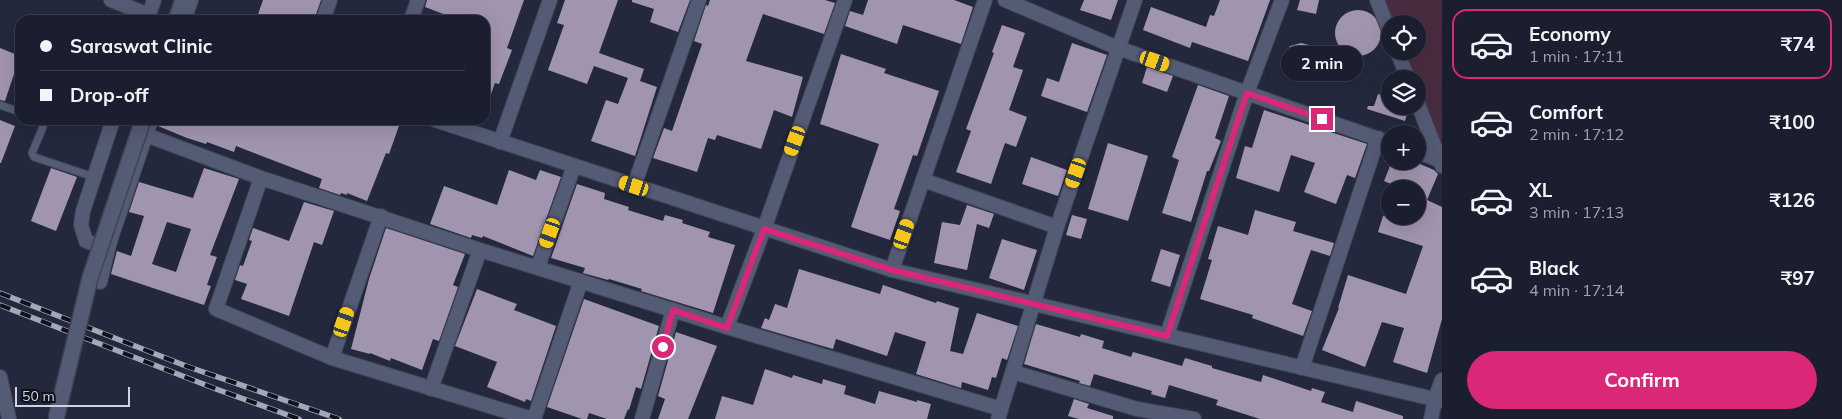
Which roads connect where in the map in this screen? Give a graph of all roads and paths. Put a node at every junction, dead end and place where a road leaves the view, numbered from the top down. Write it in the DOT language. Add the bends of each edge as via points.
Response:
graph roads {
  1 [pos="111,0"];
  2 [pos="154,0"];
  3 [pos="183,0"];
  4 [pos="191,0"];
  5 [pos="330,0"];
  6 [pos="418,0"];
  7 [pos="550,0"];
  8 [pos="699,0"];
  9 [pos="845,0"];
  10 [pos="985,0"];
  11 [pos="1005,0"];
  12 [pos="1135,0"];
  13 [pos="1282,0"];
  14 [pos="1377,0"];
  15 [pos="144,15"];
  16 [pos="149,15"];
  17 [pos="178,15"];
  18 [pos="186,15"];
  19 [pos="325,15"];
  20 [pos="413,15"];
  21 [pos="1383,15"];
  22 [pos="1118,48"];
  23 [pos="1247,93"];
  24 [pos="0,105"];
  25 [pos="15,110"];
  26 [pos="1422,115"];
  27 [pos="42,125"];
  28 [pos="112,125"];
  29 [pos="450,125"];
  30 [pos="144,127"];
  31 [pos="1381,139"];
  32 [pos="500,142"];
  33 [pos="1381,148"];
  34 [pos="1426,156"];
  35 [pos="1440,163"];
  36 [pos="574,166"];
  37 [pos="94,176"];
  38 [pos="261,178"];
  39 [pos="923,180"];
  40 [pos="634,186"];
  41 [pos="381,216"];
  42 [pos="1057,227"];
  43 [pos="764,229"];
  44 [pos="110,241"];
  45 [pos="480,250"];
  46 [pos="538,267"];
  47 [pos="892,270"];
  48 [pos="581,281"];
  49 [pos="100,282"];
  50 [pos="1034,303"];
  51 [pos="673,310"];
  52 [pos="727,328"];
  53 [pos="1167,336"];
  54 [pos="332,358"];
  55 [pos="1302,368"];
  56 [pos="1013,372"];
  57 [pos="0,377"];
  58 [pos="1442,380"];
  59 [pos="431,389"];
  60 [pos="1438,400"];
  61 [pos="999,414"];
  62 [pos="9,419"];
  63 [pos="56,419"];
  64 [pos="533,419"];
  65 [pos="642,419"];
  66 [pos="1194,419"];
  67 [pos="1431,419"];
  1 -- 15 [label="street"];
  2 -- 16 [label="street"];
  3 -- 17 [label="street"];
  4 -- 18 [label="street"];
  5 -- 19 [label="street"];
  6 -- 20 [label="street"];
  7 -- 32 [label="street"];
  8 -- 40 [label="street"];
  9 -- 43 [label="street"];
  10 -- 39 [label="street"];
  11 -- 22 [label="street"];
  12 -- 22 [label="street"];
  13 -- 23 [label="street"];
  14 -- 21 [label="street"];
  22 -- 23 [label="street"];
  22 -- 42 [label="street"];
  23 -- 31 [label="street"];
  23 -- 53 [label="street"];
  24 -- 25 [label="lane"];
  26 -- 35 [label="street"];
  27 -- 37 [label="lane" via="32,153 34,157"];
  28 -- 37 [label="street"];
  29 -- 32 [label="street"];
  30 -- 38 [label="street"];
  30 -- 44 [label="street"];
  30 -- 63 [label="street, bridge" via="90,278"];
  32 -- 36 [label="street"];
  33 -- 55 [label="street"];
  34 -- 35 [label="street"];
  36 -- 40 [label="street"];
  36 -- 46 [label="street"];
  37 -- 44 [label="street" via="81,225 86,241 102,247"];
  38 -- 41 [label="street"];
  38 -- 54 [label="street" via="216,309"];
  39 -- 42 [label="street"];
  39 -- 47 [label="street"];
  40 -- 43 [label="street"];
  41 -- 45 [label="street"];
  41 -- 54 [label="street"];
  42 -- 50 [label="street"];
  43 -- 47 [label="street"];
  43 -- 52 [label="street"];
  44 -- 49 [label="street"];
  45 -- 46 [label="street"];
  45 -- 59 [label="street"];
  46 -- 48 [label="street"];
  47 -- 50 [label="street"];
  48 -- 51 [label="street"];
  48 -- 64 [label="street"];
  50 -- 53 [label="street"];
  50 -- 56 [label="street"];
  51 -- 52 [label="street"];
  51 -- 65 [label="street"];
  52 -- 61 [label="street"];
  53 -- 55 [label="street"];
  54 -- 59 [label="street"];
  55 -- 60 [label="street"];
  56 -- 61 [label="street"];
  56 -- 66 [label="street" via="1137,409"];
  57 -- 62 [label="street"];
  58 -- 60 [label="street"];
  59 -- 64 [label="street"];
  60 -- 67 [label="street"];
}
